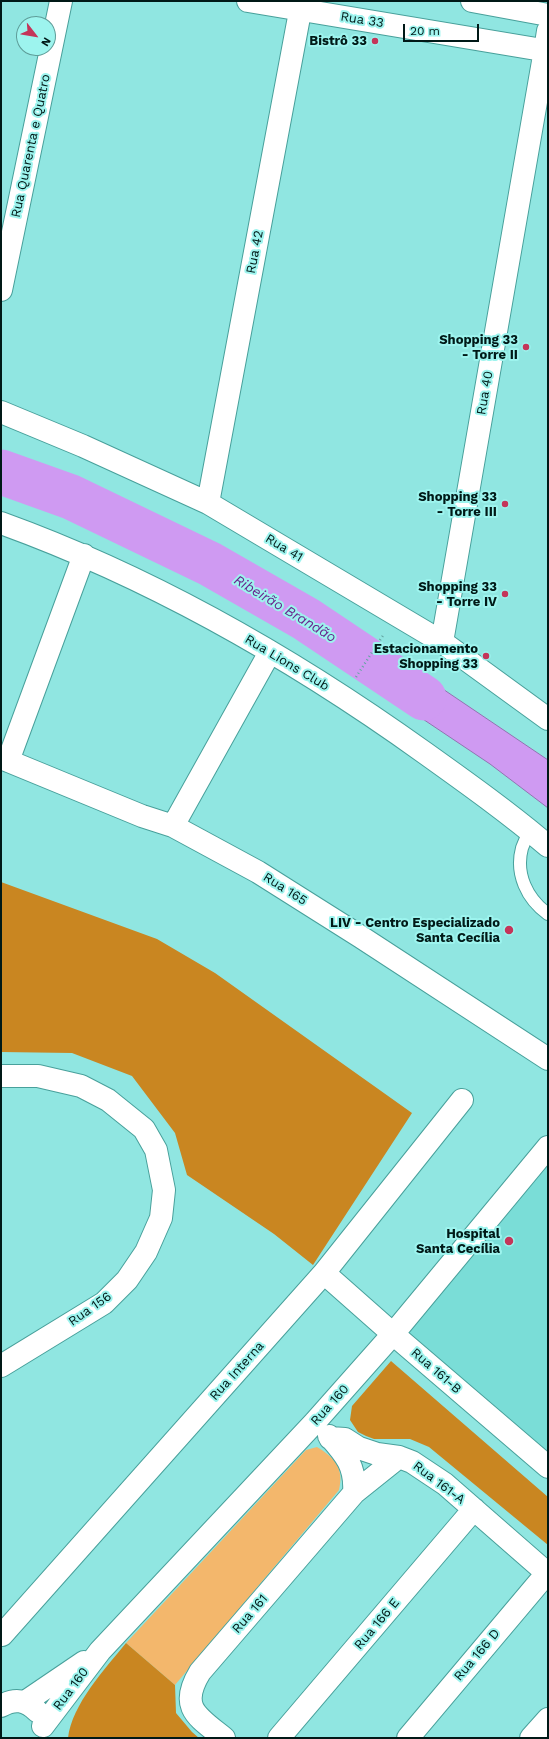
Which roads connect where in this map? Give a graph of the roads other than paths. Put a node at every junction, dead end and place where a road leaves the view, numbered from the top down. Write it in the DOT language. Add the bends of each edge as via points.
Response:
graph roads {
  1 [pos="60,1"];
  2 [pos="248,1"];
  3 [pos="472,1"];
  4 [pos="301,5"];
  5 [pos="548,15"];
  6 [pos="547,44"];
  7 [pos="1,290"];
  8 [pos="1,412"];
  9 [pos="208,502"];
  10 [pos="1,523"];
  11 [pos="84,556"];
  12 [pos="442,642"];
  13 [pos="270,652"];
  14 [pos="548,719"];
  15 [pos="5,759"];
  16 [pos="173,826"];
  17 [pos="530,831"];
  18 [pos="548,846"];
  19 [pos="548,914"];
  20 [pos="548,1059"];
  21 [pos="1,1076"];
  22 [pos="462,1100"];
  23 [pos="548,1147"];
  24 [pos="324,1273"];
  25 [pos="393,1334"];
  26 [pos="1,1366"];
  27 [pos="315,1422"];
  28 [pos="330,1438"];
  29 [pos="400,1457"];
  30 [pos="548,1467"];
  31 [pos="354,1493"];
  32 [pos="474,1510"];
  33 [pos="547,1573"];
  34 [pos="2,1635"];
  35 [pos="100,1651"];
  36 [pos="25,1702"];
  37 [pos="1,1705"];
  38 [pos="548,1719"];
  39 [pos="41,1732"];
  40 [pos="224,1738"];
  41 [pos="279,1738"];
  42 [pos="408,1738"];
  43 [pos="531,1738"];
  1 -- 7 [label="street, Rua Quarenta e Quatro"];
  2 -- 4 [label="street, Rua 33"];
  3 -- 5 [label="street"];
  4 -- 6 [label="street, Rua 33"];
  4 -- 9 [label="street, Rua 42"];
  6 -- 12 [label="street, Rua 40"];
  8 -- 9 [label="street, Rua 41"];
  9 -- 12 [label="street, Rua 41"];
  10 -- 11 [label="street, Rua Lions Club"];
  11 -- 13 [label="street, Rua Lions Club" via="196,609"];
  11 -- 15 [label="street"];
  12 -- 14 [label="street, Rua 41"];
  13 -- 16 [label="street"];
  13 -- 17 [label="street, Rua Lions Club" via="344,697 441,764"];
  15 -- 16 [label="street, Rua 165" via="142,816"];
  16 -- 20 [label="street, Rua 165" via="258,872"];
  17 -- 18 [label="street, Rua Lions Club"];
  17 -- 19 [label="lane" via="522,848 522,880 528,895"];
  21 -- 26 [label="street, Rua 156" via="38,1076 81,1086 108,1100 144,1129 156,1150 164,1190 161,1218 146,1252 127,1280 104,1303"];
  22 -- 24 [label="street, Rua Interna"];
  23 -- 25 [label="street, Rua 160"];
  24 -- 25 [label="street, Rua 161-B"];
  24 -- 34 [label="street, Rua Interna"];
  25 -- 27 [label="street, Rua 160"];
  25 -- 30 [label="street, Rua 161-B"];
  27 -- 28 [label="street"];
  27 -- 35 [label="street, Rua 160"];
  28 -- 29 [label="street, Rua 161-A" via="345,1439 359,1448 376,1454"];
  28 -- 31 [label="street" via="352,1467 356,1479"];
  29 -- 31 [label="street, Rua 161"];
  29 -- 32 [label="street, Rua 161-A" via="428,1472"];
  31 -- 40 [label="street, Rua 161" via="211,1658 193,1684 191,1706 197,1715"];
  32 -- 33 [label="street, Rua 161-A"];
  32 -- 41 [label="street, Rua 166 E"];
  33 -- 42 [label="street, Rua 166 D"];
  35 -- 36 [label="street, Rua 160"];
  35 -- 39 [label="street, Rua 160"];
  36 -- 37 [label="street" via="9,1701"];
  36 -- 39 [label="street" via="37,1711 41,1718"];
  38 -- 43 [label="street"];
}
